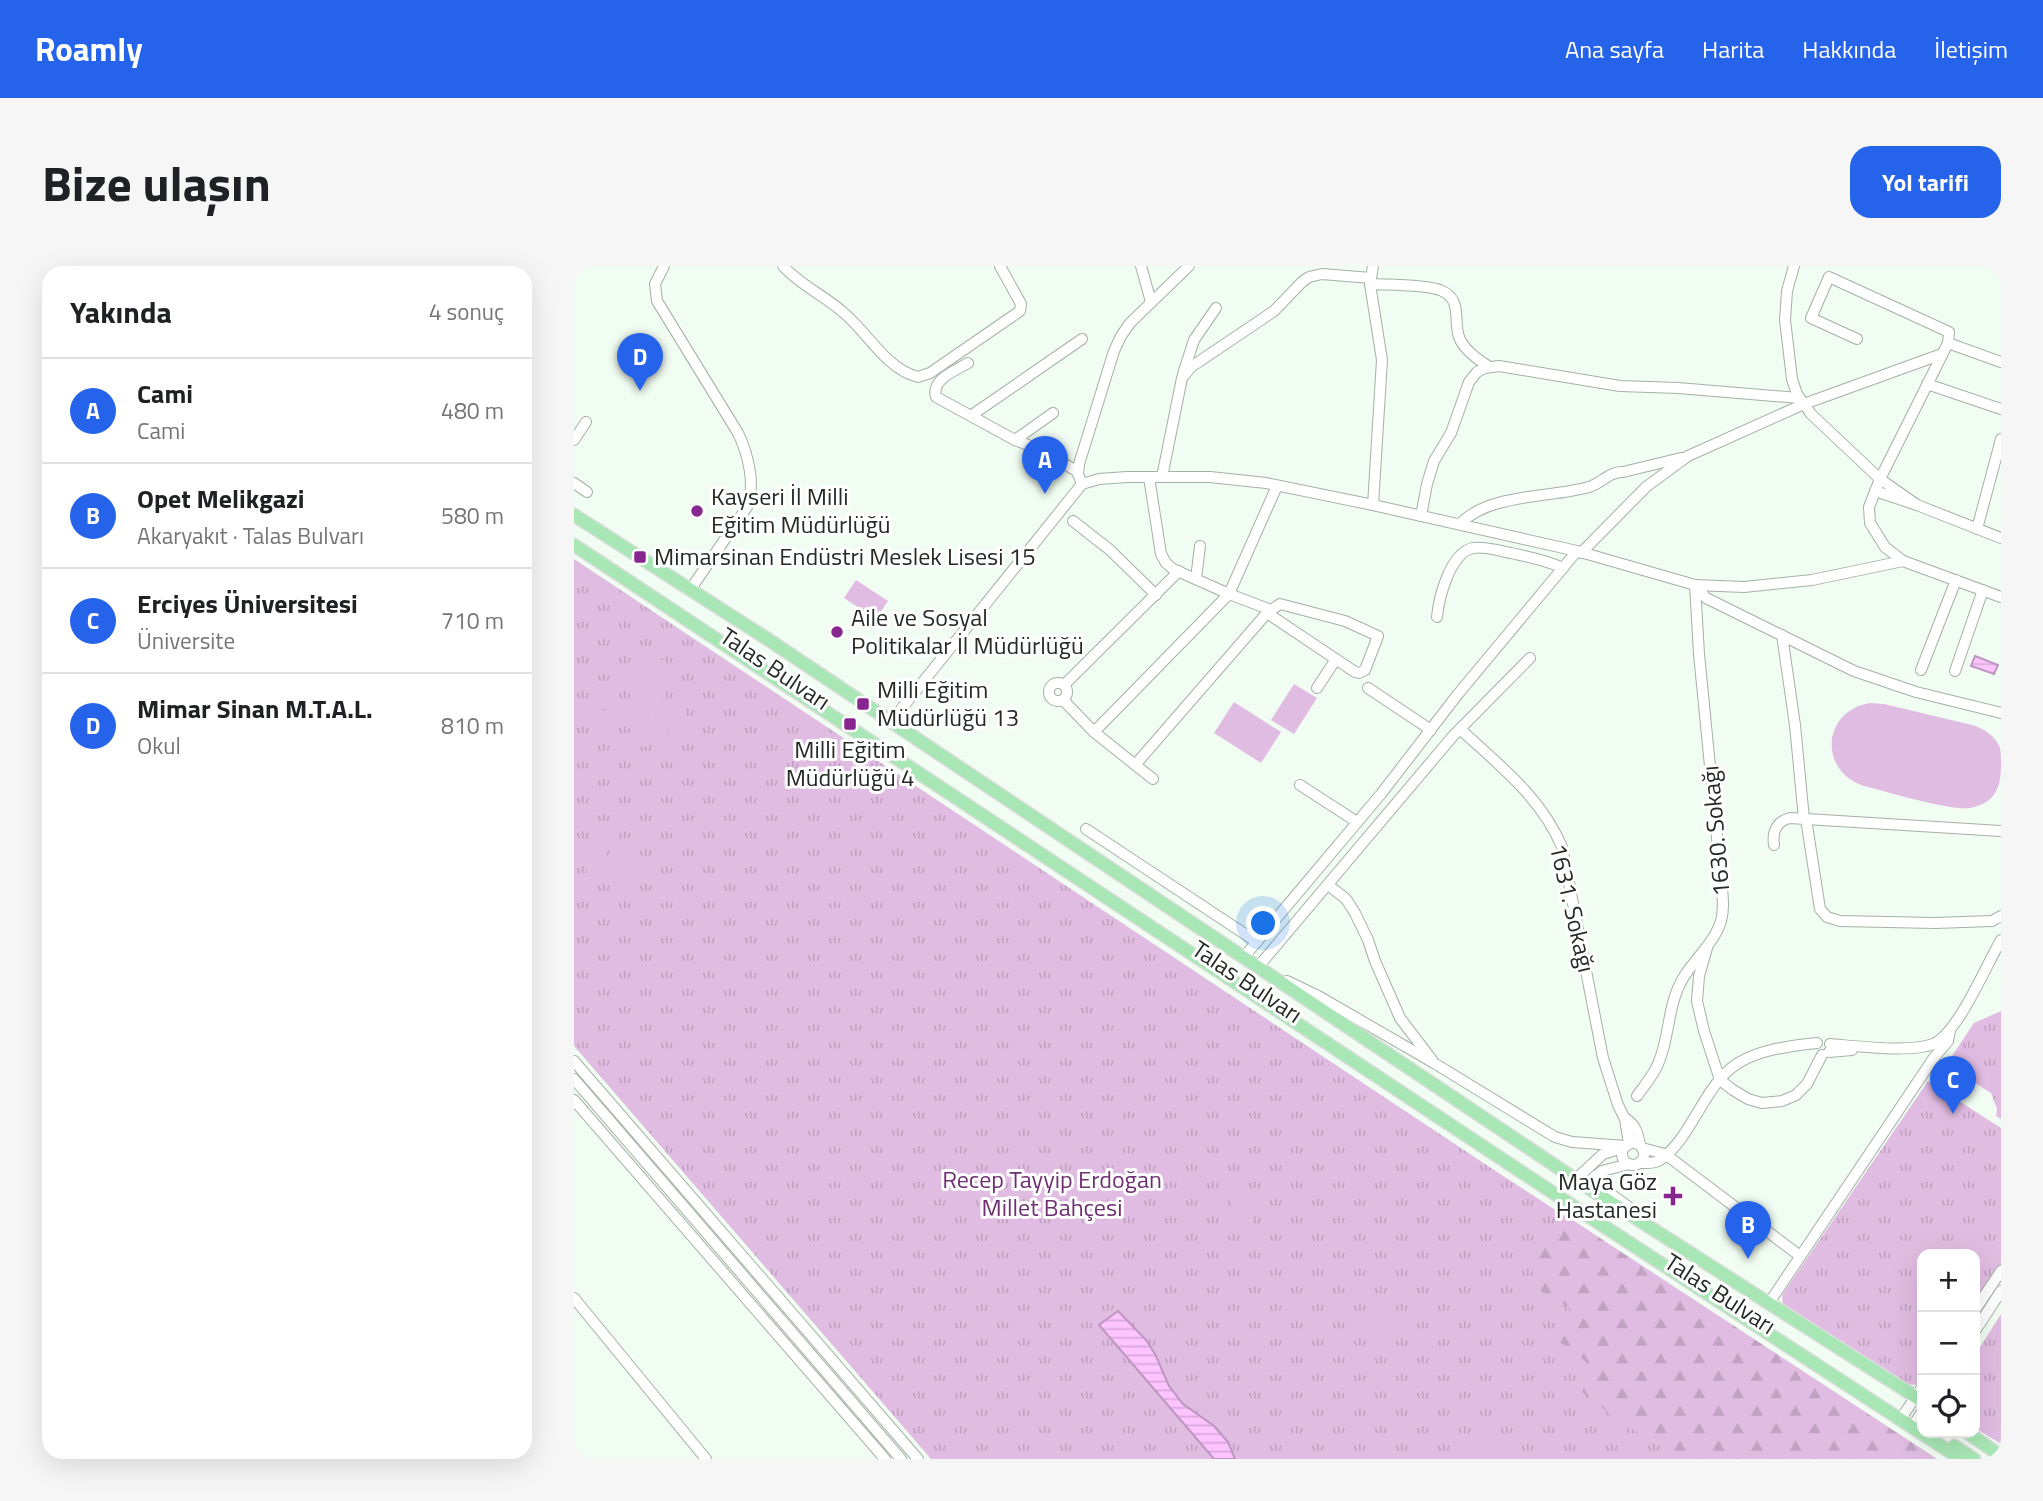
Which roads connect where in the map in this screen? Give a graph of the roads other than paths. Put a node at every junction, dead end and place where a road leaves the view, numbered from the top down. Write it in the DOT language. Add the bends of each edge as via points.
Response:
graph roads {
  1 [pos="664,266"];
  2 [pos="783,266"];
  3 [pos="1000,266"];
  4 [pos="1141,266"];
  5 [pos="1189,266"];
  6 [pos="1373,266"];
  7 [pos="1794,266"];
  8 [pos="1370,281"];
  9 [pos="1151,302"];
  10 [pos="1216,308"];
  11 [pos="1083,339"];
  12 [pos="1857,339"];
  13 [pos="1948,343"];
  14 [pos="1942,354"];
  15 [pos="2001,362"];
  16 [pos="968,363"];
  17 [pos="1490,367"];
  18 [pos="1182,378"];
  19 [pos="1927,384"];
  20 [pos="1802,401"];
  21 [pos="2001,409"];
  22 [pos="1053,413"];
  23 [pos="972,415"];
  24 [pos="586,422"];
  25 [pos="2001,439"];
  26 [pos="574,440"];
  27 [pos="1015,440"];
  28 [pos="1688,456"];
  29 [pos="1078,472"];
  30 [pos="1149,477"];
  31 [pos="1162,477"];
  32 [pos="1880,479"];
  33 [pos="574,483"];
  34 [pos="1083,484"];
  35 [pos="1277,486"];
  36 [pos="1875,491"];
  37 [pos="587,492"];
  38 [pos="1373,505"];
  39 [pos="1917,505"];
  40 [pos="574,515"];
  41 [pos="1421,516"];
  42 [pos="1073,521"];
  43 [pos="1460,524"];
  44 [pos="1977,528"];
  45 [pos="574,536"];
  46 [pos="2001,538"];
  47 [pos="574,545"];
  48 [pos="1200,546"];
  49 [pos="1579,552"];
  50 [pos="1903,561"];
  51 [pos="1563,568"];
  52 [pos="1179,571"];
  53 [pos="1196,579"];
  54 [pos="1956,580"];
  55 [pos="1695,585"];
  56 [pos="690,590"];
  57 [pos="1983,590"];
  58 [pos="1229,594"];
  59 [pos="1156,595"];
  60 [pos="2001,597"];
  61 [pos="1269,612"];
  62 [pos="1437,617"];
  63 [pos="1782,635"];
  64 [pos="1530,658"];
  65 [pos="1336,659"];
  66 [pos="1921,670"];
  67 [pos="1955,671"];
  68 [pos="1064,685"];
  69 [pos="1317,688"];
  70 [pos="1368,688"];
  71 [pos="1063,700"];
  72 [pos="2001,713"];
  73 [pos="890,723"];
  74 [pos="1460,729"];
  75 [pos="1431,730"];
  76 [pos="1094,732"];
  77 [pos="1135,765"];
  78 [pos="1153,779"];
  79 [pos="1300,785"];
  80 [pos="1805,819"];
  81 [pos="1357,822"];
  82 [pos="1086,829"];
  83 [pos="2001,831"];
  84 [pos="1774,845"];
  85 [pos="1328,885"];
  86 [pos="2001,916"];
  87 [pos="2001,940"];
  88 [pos="1257,942"];
  89 [pos="1708,944"];
  90 [pos="1243,958"];
  91 [pos="1258,967"];
  92 [pos="1950,1031"];
  93 [pos="1823,1049"];
  94 [pos="574,1061"];
  95 [pos="1434,1063"];
  96 [pos="574,1079"];
  97 [pos="1720,1080"];
  98 [pos="1636,1096"];
  99 [pos="574,1100"];
  100 [pos="1590,1143"];
  101 [pos="1632,1146"];
  102 [pos="1665,1154"];
  103 [pos="1599,1157"];
  104 [pos="1634,1164"];
  105 [pos="1586,1181"];
  106 [pos="1800,1256"];
  107 [pos="2001,1270"];
  108 [pos="2001,1291"];
  109 [pos="574,1298"];
  110 [pos="1980,1302"];
  111 [pos="1769,1303"];
  112 [pos="1980,1323"];
  113 [pos="1917,1393"];
  114 [pos="1917,1399"];
  115 [pos="1904,1414"];
  116 [pos="1917,1418"];
  117 [pos="1942,1438"];
  118 [pos="1976,1438"];
  119 [pos="2001,1455"];
  120 [pos="706,1459"];
  121 [pos="885,1459"];
  122 [pos="901,1459"];
  123 [pos="918,1459"];
  124 [pos="1961,1459"];
  125 [pos="1974,1459"];
  1 -- 56 [label="street" via="655,284 657,301 738,433 751,487 747,507"];
  2 -- 3 [label="street" via="846,313 896,367 918,377 1020,311 1021,304"];
  4 -- 9 [label="street"];
  5 -- 9 [label="street"];
  6 -- 8 [label="street"];
  7 -- 20 [label="street" via="1785,320 1792,379"];
  8 -- 17 [label="street" via="1447,294 1457,309 1462,342"];
  8 -- 18 [label="street" via="1322,274 1309,277 1274,311 1196,363"];
  8 -- 38 [label="street" via="1382,360"];
  9 -- 29 [label="street" via="1117,343"];
  10 -- 18 [label="street" via="1194,340"];
  11 -- 23 [label="street"];
  12 -- 13 [label="street" via="1811,318 1829,277 1949,332"];
  13 -- 14 [label="street"];
  13 -- 15 [label="street"];
  14 -- 19 [label="street"];
  14 -- 20 [label="street"];
  16 -- 23 [label="street" via="938,382 934,392"];
  17 -- 20 [label="street" via="1620,386"];
  17 -- 41 [label="street" via="1469,382 1451,433 1434,461"];
  18 -- 31 [label="street"];
  19 -- 21 [label="street"];
  19 -- 32 [label="street"];
  20 -- 28 [label="street"];
  20 -- 32 [label="street"];
  22 -- 27 [label="street"];
  23 -- 27 [label="street"];
  24 -- 26 [label="street"];
  25 -- 44 [label="street"];
  27 -- 29 [label="street"];
  28 -- 43 [label="street" via="1616,472 1591,486 1483,509"];
  28 -- 49 [label="street" via="1646,487"];
  29 -- 34 [label="street"];
  30 -- 31 [label="street"];
  30 -- 34 [label="street"];
  30 -- 52 [label="street" via="1161,554"];
  31 -- 35 [label="street"];
  32 -- 36 [label="street"];
  32 -- 39 [label="street"];
  33 -- 37 [label="street"];
  34 -- 73 [label="street"];
  35 -- 38 [label="street"];
  35 -- 58 [label="street"];
  36 -- 39 [label="street"];
  36 -- 50 [label="street" via="1870,523 1885,547"];
  38 -- 41 [label="street"];
  39 -- 44 [label="street"];
  40 -- 56 [label="main road, Talas Bulvarı"];
  41 -- 43 [label="street"];
  42 -- 59 [label="street"];
  43 -- 49 [label="street"];
  44 -- 46 [label="street"];
  45 -- 115 [label="main road, Talas Bulvarı"];
  47 -- 124 [label="main road"];
  48 -- 53 [label="street"];
  49 -- 51 [label="street"];
  49 -- 55 [label="street"];
  50 -- 54 [label="street"];
  50 -- 55 [label="street" via="1812,580 1744,587"];
  51 -- 62 [label="street" via="1494,550 1468,550 1447,578"];
  51 -- 75 [label="street"];
  52 -- 53 [label="street"];
  52 -- 59 [label="street"];
  53 -- 58 [label="street"];
  54 -- 57 [label="street"];
  54 -- 66 [label="street"];
  55 -- 63 [label="street" via="1706,598"];
  55 -- 89 [label="street, 1630. Sokağı" via="1723,906 1719,926"];
  56 -- 73 [label="main road, Talas Bulvarı"];
  57 -- 60 [label="street"];
  57 -- 67 [label="street"];
  58 -- 61 [label="street"];
  58 -- 76 [label="street"];
  59 -- 68 [label="street"];
  61 -- 65 [label="street"];
  61 -- 65 [label="street" via="1280,604 1345,621 1378,636 1362,673"];
  61 -- 77 [label="street"];
  63 -- 72 [label="street" via="1874,679"];
  63 -- 80 [label="street"];
  64 -- 74 [label="street"];
  65 -- 69 [label="street"];
  68 -- 71 [label="street" via="1067,693"];
  68 -- 71 [label="street" via="1055,683 1049,693 1054,700"];
  70 -- 75 [label="street"];
  71 -- 76 [label="street"];
  73 -- 90 [label="main road, Talas Bulvarı"];
  74 -- 85 [label="street"];
  74 -- 101 [label="street, 1631. Sokağı" via="1526,790 1557,835 1604,1062 1618,1105 1636,1130"];
  75 -- 81 [label="street"];
  76 -- 77 [label="street"];
  77 -- 78 [label="street"];
  79 -- 81 [label="street"];
  80 -- 83 [label="street"];
  80 -- 84 [label="street" via="1782,821 1774,833"];
  80 -- 86 [label="street" via="1820,909 1827,917 1936,923 1992,921"];
  81 -- 88 [label="street"];
  82 -- 88 [label="street"];
  85 -- 91 [label="street"];
  85 -- 95 [label="street" via="1355,913 1400,1018"];
  87 -- 92 [label="street"];
  88 -- 90 [label="street"];
  89 -- 97 [label="street" via="1697,1001"];
  89 -- 98 [label="street, 1630. Sokağı" via="1678,988 1660,1061"];
  90 -- 91 [label="main road, Talas Bulvarı"];
  91 -- 95 [label="street"];
  91 -- 105 [label="main road, Talas Bulvarı"];
  92 -- 93 [label="street" via="1926,1046"];
  92 -- 106 [label="street" via="1948,1041"];
  93 -- 97 [label="street" via="1772,1050 1750,1057"];
  93 -- 97 [label="street" via="1807,1084 1782,1101 1748,1099"];
  94 -- 123 [label="street"];
  95 -- 100 [label="street" via="1547,1133"];
  96 -- 122 [label="street"];
  97 -- 102 [label="street"];
  99 -- 121 [label="street"];
  100 -- 101 [label="street"];
  100 -- 103 [label="street"];
  101 -- 102 [label="street"];
  101 -- 103 [label="street"];
  101 -- 104 [label="street, 1631. Sokağı" via="1622,1156"];
  101 -- 104 [label="street" via="1644,1154"];
  102 -- 104 [label="street" via="1655,1162"];
  102 -- 106 [label="street"];
  103 -- 105 [label="street"];
  104 -- 105 [label="street" via="1605,1170"];
  105 -- 111 [label="main road, Talas Bulvarı"];
  106 -- 111 [label="street"];
  107 -- 110 [label="street"];
  108 -- 112 [label="street"];
  109 -- 120 [label="street"];
  111 -- 113 [label="main road, Talas Bulvarı"];
  114 -- 115 [label="street"];
  115 -- 116 [label="main road, Talas Bulvarı"];
  117 -- 125 [label="main road"];
  118 -- 119 [label="main road"];
}
